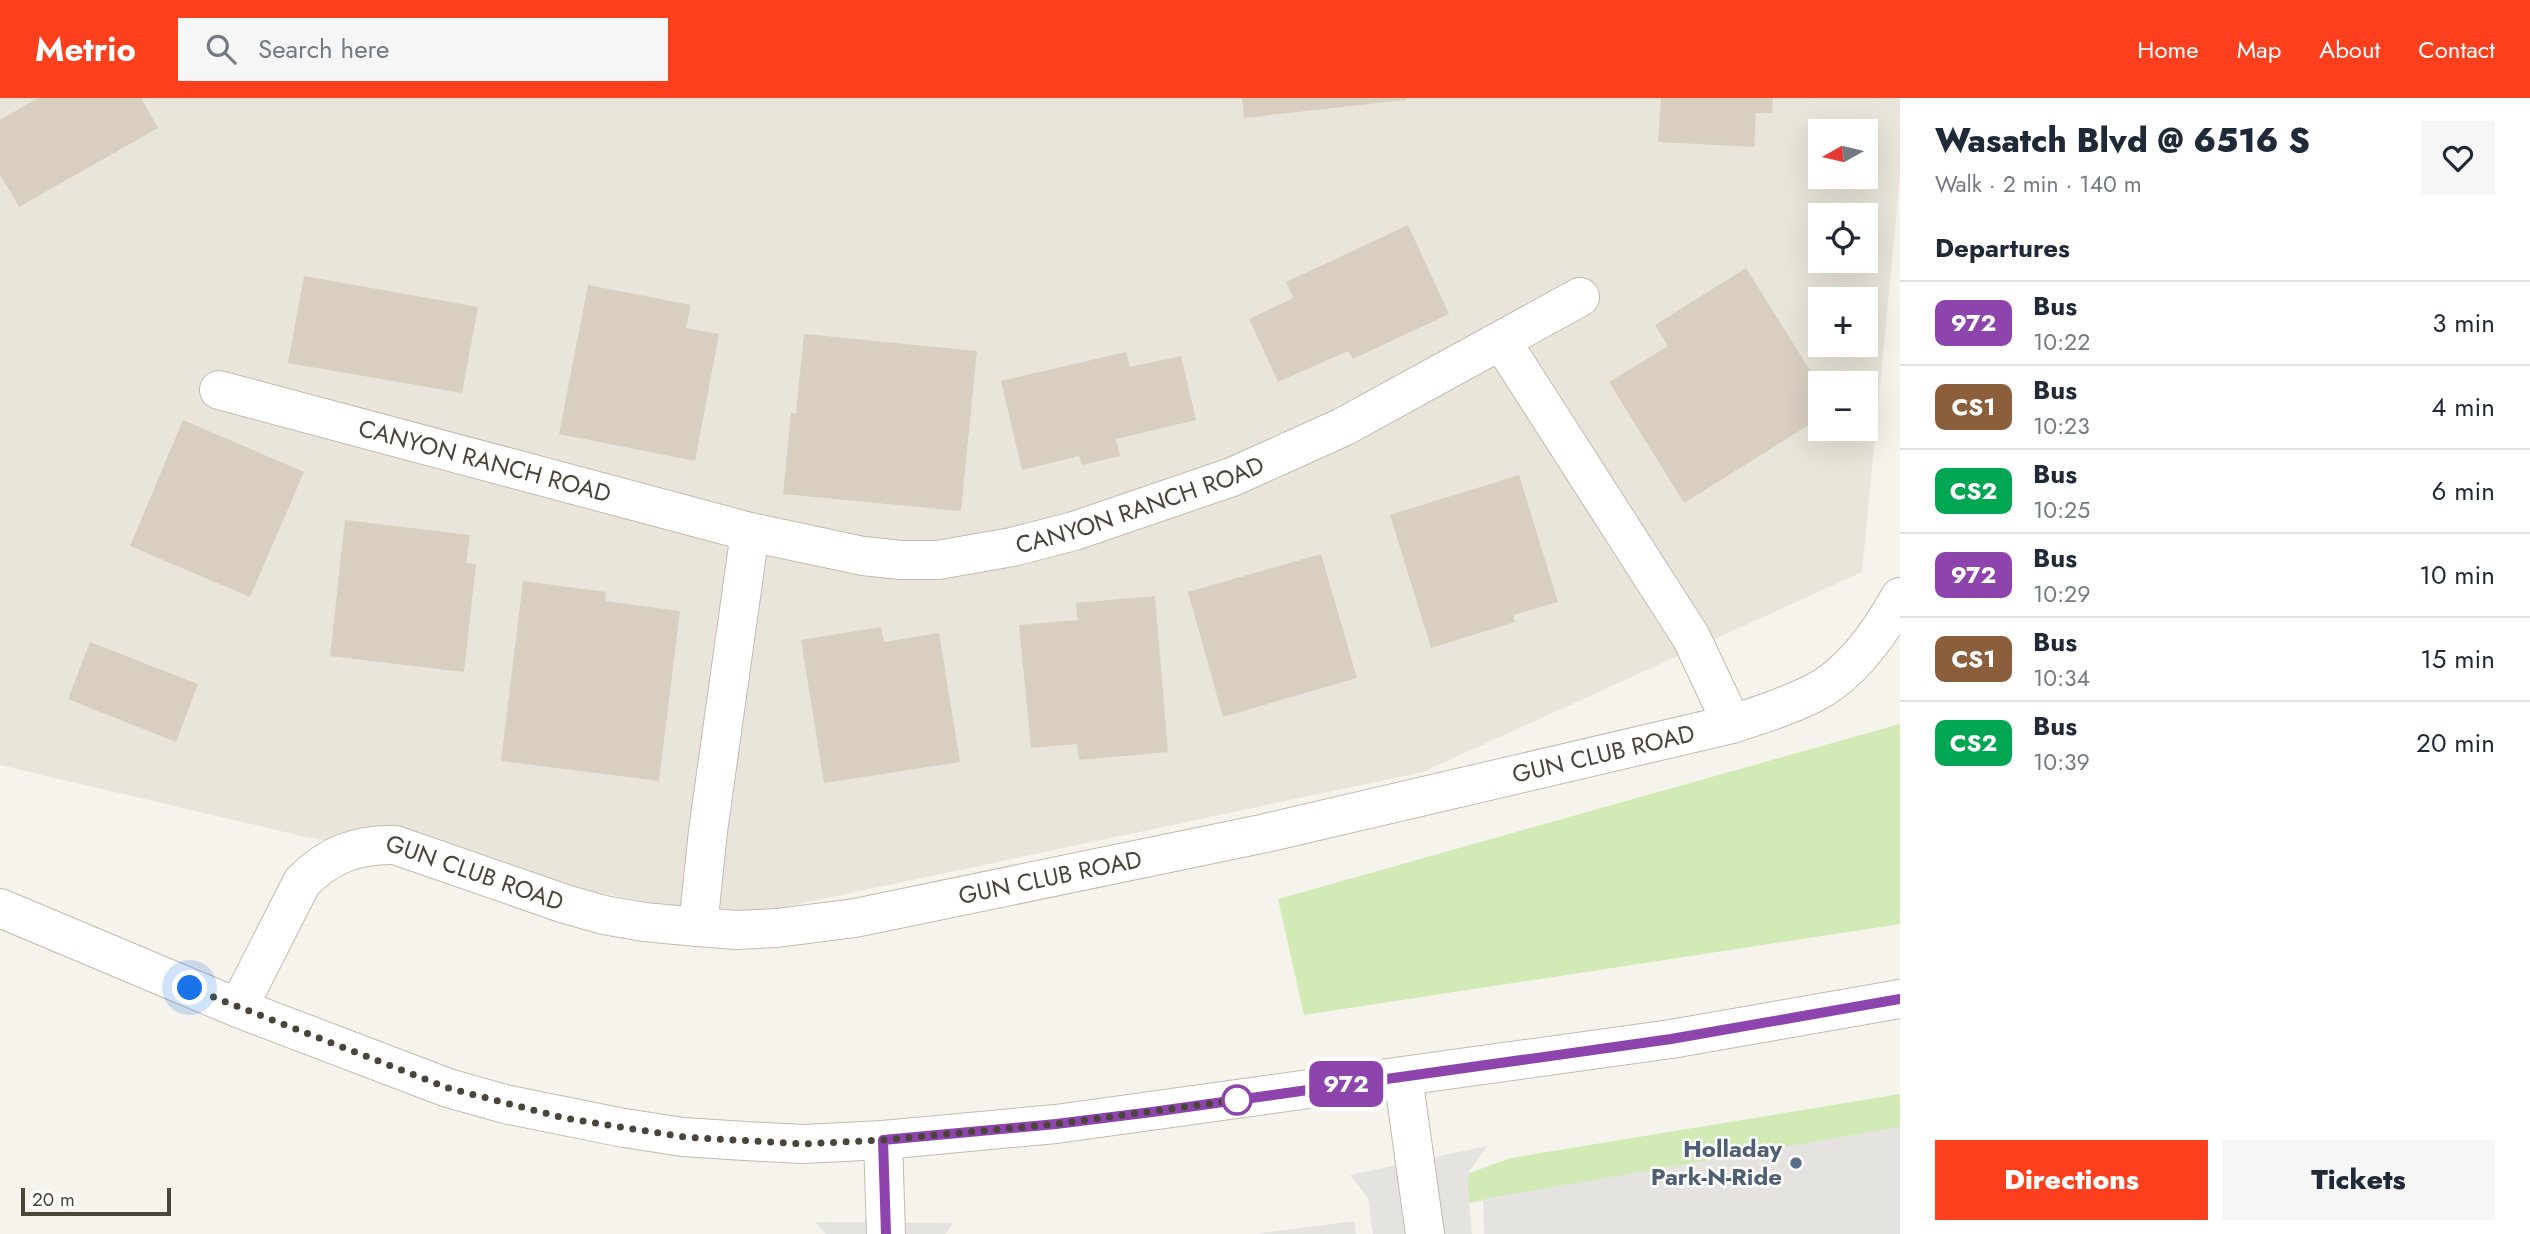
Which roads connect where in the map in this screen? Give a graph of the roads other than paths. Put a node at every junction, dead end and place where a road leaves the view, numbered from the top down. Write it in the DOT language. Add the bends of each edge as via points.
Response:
graph roads {
  1 [pos="1580,297"];
  2 [pos="1502,342"];
  3 [pos="219,390"];
  4 [pos="751,532"];
  5 [pos="1900,597"];
  6 [pos="1732,724"];
  7 [pos="0,908"];
  8 [pos="698,927"];
  9 [pos="1900,999"];
  10 [pos="238,1008"];
  11 [pos="1403,1076"];
  12 [pos="883,1140"];
  13 [pos="886,1234"];
  14 [pos="1425,1234"];
  1 -- 2 [label="street, CANYON RANCH ROAD"];
  2 -- 4 [label="street, CANYON RANCH ROAD" via="1343,427 1232,477 1037,540 975,554 901,560"];
  2 -- 6 [label="street" via="1691,637"];
  3 -- 4 [label="street, CANYON RANCH ROAD"];
  4 -- 8 [label="street"];
  5 -- 6 [label="street, GUN CLUB ROAD" via="1870,641 1835,678 1816,692"];
  6 -- 8 [label="street, GUN CLUB ROAD" via="1266,833 855,918 777,928"];
  7 -- 10 [label="street"];
  8 -- 10 [label="street, GUN CLUB ROAD" via="604,915 395,845 353,848 316,867 302,882"];
  9 -- 11 [label="street" via="1671,1039"];
  10 -- 12 [label="street" via="448,1088 564,1118 684,1137 803,1144"];
  11 -- 12 [label="street" via="1056,1124"];
  11 -- 14 [label="street"];
  12 -- 13 [label="street"];
}
